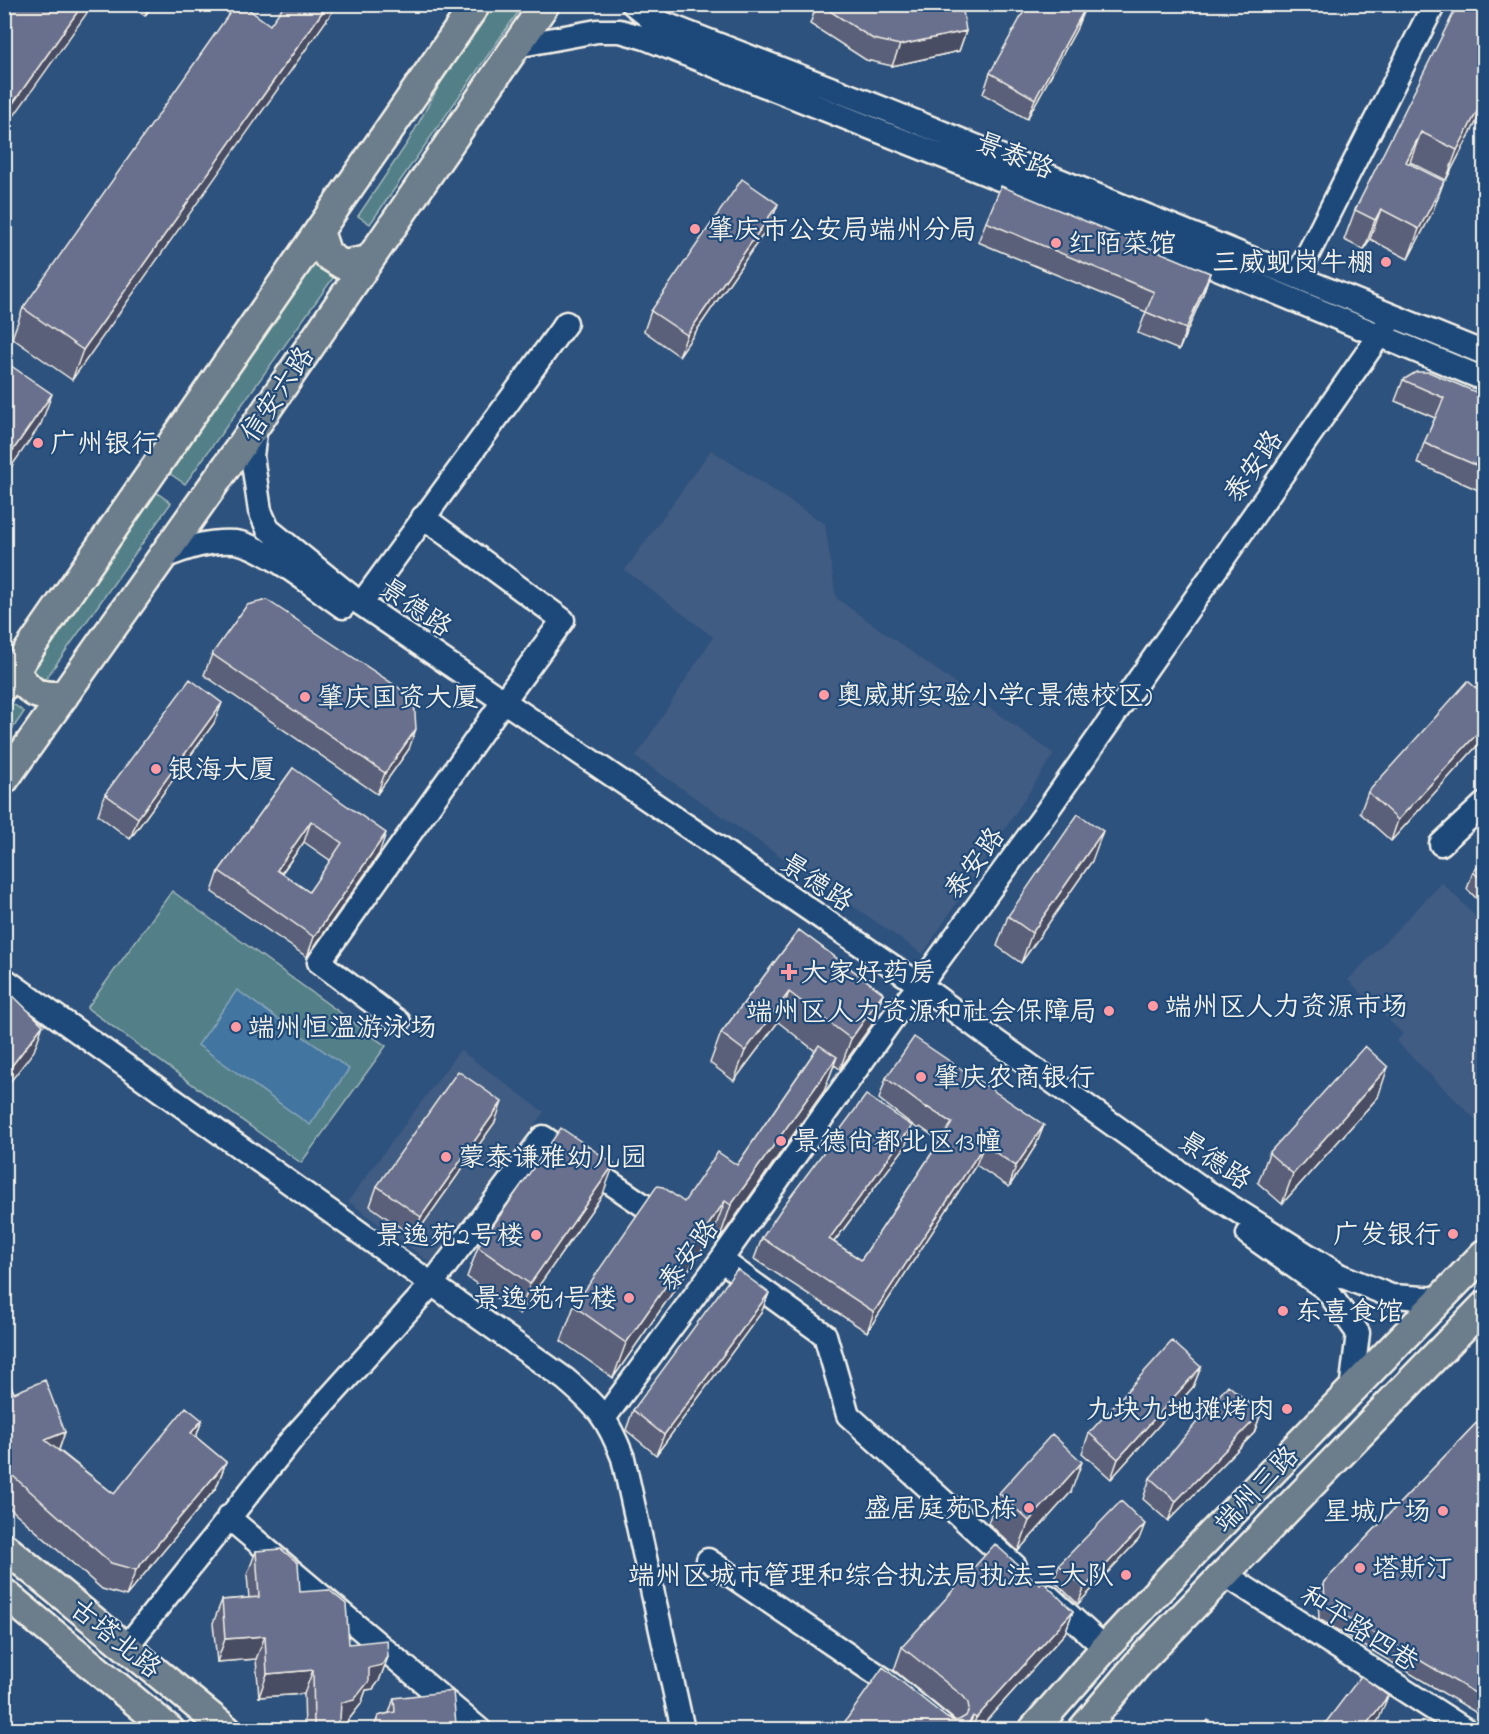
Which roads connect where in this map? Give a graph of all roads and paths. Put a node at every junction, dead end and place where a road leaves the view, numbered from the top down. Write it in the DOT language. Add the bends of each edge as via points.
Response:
graph roads {
  1 [pos="476,4"];
  2 [pos="545,4"];
  3 [pos="633,4"];
  4 [pos="1434,4"];
  5 [pos="516,46"];
  6 [pos="319,231"];
  7 [pos="369,260"];
  8 [pos="1297,276"];
  9 [pos="1393,316"];
  10 [pos="566,323"];
  11 [pos="1380,334"];
  12 [pos="1485,353"];
  13 [pos="1485,379"];
  14 [pos="256,426"];
  15 [pos="423,517"];
  16 [pos="162,558"];
  17 [pos="361,604"];
  18 [pos="10,679"];
  19 [pos="64,696"];
  20 [pos="499,707"];
  21 [pos="4,780"];
  22 [pos="1485,804"];
  23 [pos="1441,844"];
  24 [pos="4,979"];
  25 [pos="915,991"];
  26 [pos="399,1022"];
  27 [pos="650,1209"];
  28 [pos="1485,1254"];
  29 [pos="721,1260"];
  30 [pos="431,1285"];
  31 [pos="1441,1299"];
  32 [pos="1485,1306"];
  33 [pos="1352,1391"];
  34 [pos="605,1417"];
  35 [pos="228,1517"];
  36 [pos="4,1547"];
  37 [pos="708,1560"];
  38 [pos="1224,1574"];
  39 [pos="4,1593"];
  40 [pos="127,1646"];
  41 [pos="1105,1648"];
  42 [pos="170,1730"];
  43 [pos="226,1730"];
  44 [pos="480,1730"];
  45 [pos="683,1730"];
  46 [pos="947,1730"];
  47 [pos="1033,1730"];
  48 [pos="1082,1730"];
  49 [pos="1466,1730"];
  1 -- 6 [label="main road"];
  2 -- 5 [label="main road, 信安六路"];
  3 -- 8 [label="street" via="651,18"];
  4 -- 8 [label="street"];
  5 -- 7 [label="main road, 信安六路"];
  5 -- 11 [label="street, 景泰路" via="597,31 621,31 645,38"];
  6 -- 7 [label="main road" via="327,255 343,265"];
  6 -- 18 [label="main road"];
  7 -- 14 [label="main road, 信安六路"];
  8 -- 9 [label="street"];
  9 -- 11 [label="street, 泰安路"];
  9 -- 12 [label="street"];
  10 -- 15 [label="street"];
  11 -- 13 [label="street, 景泰路"];
  11 -- 25 [label="street, 泰安路" via="1042,818"];
  14 -- 16 [label="main road, 信安六路"];
  14 -- 17 [label="street, 景德路" via="252,456 255,487 268,529"];
  15 -- 17 [label="street"];
  15 -- 20 [label="street" via="563,620"];
  16 -- 19 [label="main road, 信安六路"];
  16 -- 20 [label="street, 景德路" via="204,544 237,542 269,555"];
  17 -- 20 [label="street, 景德路"];
  18 -- 19 [label="main road" via="40,696"];
  19 -- 21 [label="main road, 信安六路"];
  20 -- 25 [label="street, 景德路"];
  20 -- 26 [label="street" via="319,962"];
  22 -- 23 [label="street"];
  24 -- 30 [label="street"];
  25 -- 29 [label="street, 泰安路"];
  25 -- 31 [label="street, 景德路" via="990,1038 1206,1191 1339,1275 1391,1296"];
  25 -- 33 [label="street, 景德路" via="1326,1289 1358,1333"];
  27 -- 30 [label="street" via="543,1137"];
  28 -- 31 [label="main road, 端州三路"];
  29 -- 34 [label="street, 泰安路"];
  29 -- 41 [label="street" via="825,1335 848,1415"];
  30 -- 34 [label="street" via="565,1379"];
  30 -- 35 [label="street" via="292,1438"];
  31 -- 33 [label="main road, 端州三路"];
  32 -- 38 [label="main road, 端州三路"];
  33 -- 41 [label="main road, 端州三路"];
  34 -- 45 [label="street" via="623,1458"];
  35 -- 40 [label="street"];
  35 -- 44 [label="street"];
  36 -- 40 [label="main road, 古塔北路"];
  37 -- 46 [label="street" via="891,1684"];
  38 -- 48 [label="main road, 端州三路" via="1141,1660"];
  38 -- 49 [label="street, 和平路四巷"];
  39 -- 42 [label="main road, 古塔北路"];
  40 -- 43 [label="main road, 古塔北路"];
  41 -- 47 [label="main road, 端州三路"];
}
